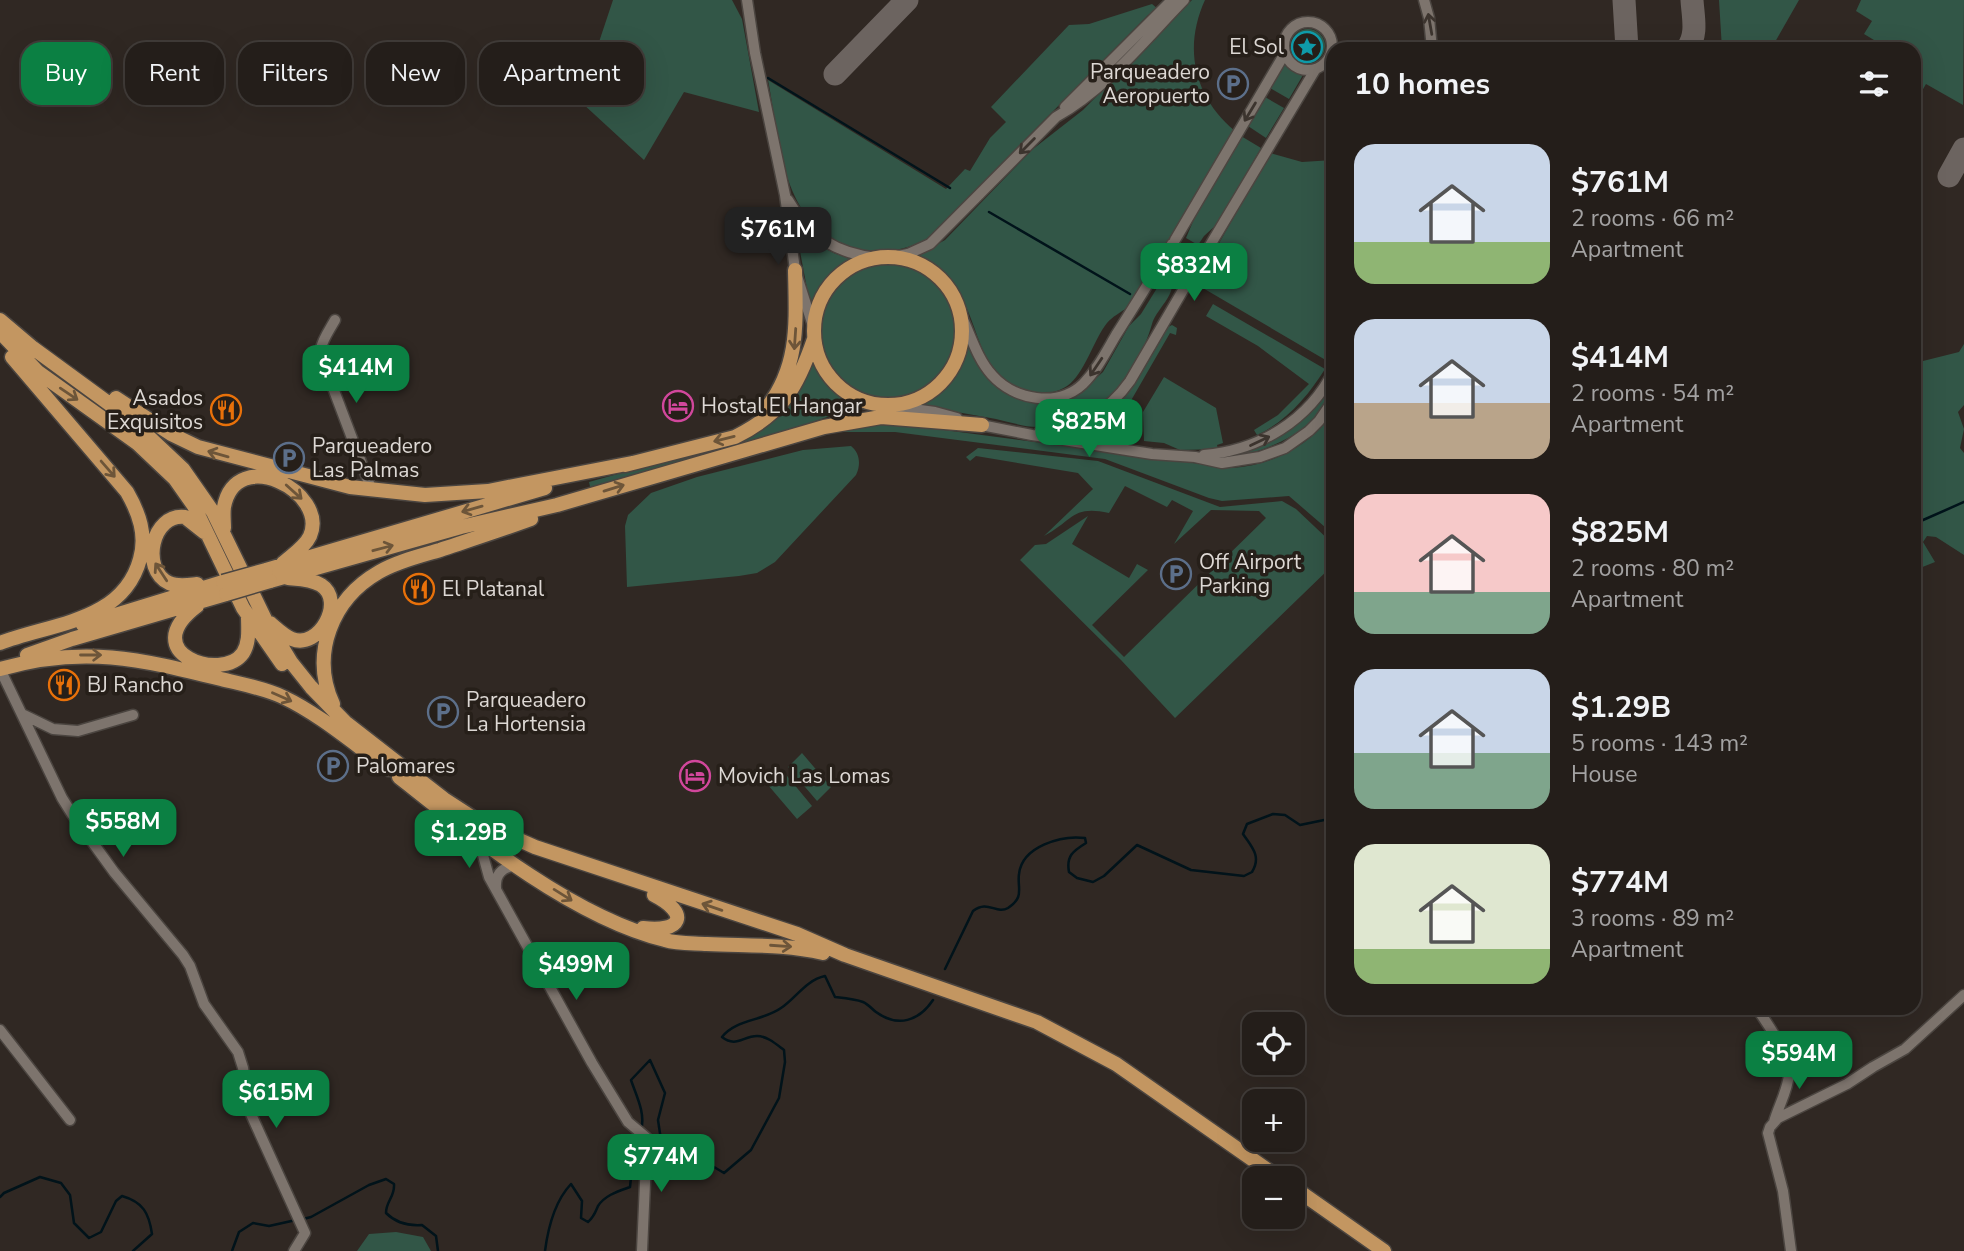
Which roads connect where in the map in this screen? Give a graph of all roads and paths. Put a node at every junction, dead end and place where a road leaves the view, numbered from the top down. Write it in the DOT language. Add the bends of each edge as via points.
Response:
graph roads {
  1 [pos="747,0"];
  2 [pos="1172,0"];
  3 [pos="1184,0"];
  4 [pos="1424,0"];
  5 [pos="1331,42"];
  6 [pos="1432,42"];
  7 [pos="1285,53"];
  8 [pos="1326,62"];
  9 [pos="1315,70"];
  10 [pos="1056,117"];
  11 [pos="785,195"];
  12 [pos="893,257"];
  13 [pos="878,258"];
  14 [pos="795,270"];
  15 [pos="960,313"];
  16 [pos="0,319"];
  17 [pos="335,320"];
  18 [pos="0,332"];
  19 [pos="814,334"];
  20 [pos="0,342"];
  21 [pos="1326,381"];
  22 [pos="885,406"];
  23 [pos="1326,411"];
  24 [pos="982,425"];
  25 [pos="824,426"];
  26 [pos="750,429"];
  27 [pos="1013,430"];
  28 [pos="1195,457"];
  29 [pos="632,463"];
  30 [pos="372,491"];
  31 [pos="557,505"];
  32 [pos="219,538"];
  33 [pos="275,574"];
  34 [pos="224,588"];
  35 [pos="203,601"];
  36 [pos="248,614"];
  37 [pos="265,619"];
  38 [pos="0,643"];
  39 [pos="0,652"];
  40 [pos="0,667"];
  41 [pos="22,714"];
  42 [pos="338,714"];
  43 [pos="133,715"];
  44 [pos="389,769"];
  45 [pos="478,837"];
  46 [pos="517,865"];
  47 [pos="623,877"];
  48 [pos="496,891"];
  49 [pos="618,924"];
  50 [pos="845,955"];
  51 [pos="1964,995"];
  52 [pos="1761,1015"];
  53 [pos="0,1030"];
  54 [pos="70,1121"];
  55 [pos="1774,1122"];
  56 [pos="1262,1166"];
  57 [pos="1305,1196"];
  58 [pos="293,1251"];
  59 [pos="642,1251"];
  60 [pos="1384,1251"];
  61 [pos="1791,1251"];
  1 -- 11 [label="street"];
  2 -- 10 [label="street"];
  3 -- 10 [label="street" via="1098,87"];
  6 -- 4 [label="street, one-way"];
  5 -- 7 [label="street" via="1320,26 1308,22 1292,29"];
  7 -- 9 [label="street" via="1294,66"];
  7 -- 15 [label="street, one-way" via="1174,242 1082,386 1045,399 1001,384 985,366"];
  8 -- 9 [label="street"];
  9 -- 27 [label="street" via="1130,381 1099,413 1069,427"];
  10 -- 12 [label="street, one-way" via="930,244"];
  11 -- 13 [label="street" via="797,216 822,241 847,253"];
  11 -- 14 [label="street"];
  12 -- 13 [label="main road"];
  12 -- 15 [label="main road" via="914,261 940,278"];
  13 -- 19 [label="main road" via="849,268 833,282 821,299"];
  14 -- 19 [label="street"];
  14 -- 26 [label="main road, one-way" via="793,356 782,385"];
  15 -- 22 [label="main road" via="960,349 944,380 925,396"];
  30 -- 16 [label="main road, one-way" via="183,441"];
  16 -- 32 [label="main road" via="170,454 194,483"];
  17 -- 30 [label="street" via="321,346 321,360"];
  18 -- 32 [label="main road, one-way" via="38,372 151,455"];
  19 -- 22 [label="main road" via="825,371 839,387 857,399"];
  19 -- 26 [label="main road" via="800,378 786,398"];
  20 -- 38 [label="main road, one-way" via="127,492 144,540 134,577 116,600 74,620"];
  28 -- 21 [label="street, one-way" via="1229,453 1285,428"];
  22 -- 24 [label="street" via="935,412"];
  22 -- 25 [label="main road" via="853,412"];
  23 -- 28 [label="street" via="1309,431 1274,453 1222,463"];
  24 -- 25 [label="main road" via="881,417"];
  24 -- 27 [label="street"];
  31 -- 25 [label="main road, one-way"];
  26 -- 29 [label="main road, one-way" via="735,437"];
  27 -- 28 [label="street"];
  29 -- 30 [label="main road" via="462,494"];
  29 -- 33 [label="main road, one-way"];
  33 -- 31 [label="main road, one-way"];
  31 -- 42 [label="main road" via="528,520 388,567 358,588 328,630 323,653 327,692"];
  32 -- 33 [label="main road, one-way" via="224,507 242,480 262,476 296,491 312,523 311,533"];
  34 -- 32 [label="main road, one-way" via="213,581 169,583 154,560 154,540 162,524 179,516"];
  32 -- 36 [label="main road"];
  32 -- 37 [label="main road"];
  33 -- 34 [label="main road, bridge"];
  33 -- 37 [label="main road" via="321,585 330,597 328,620 316,634 301,641 292,640"];
  34 -- 35 [label="main road"];
  34 -- 39 [label="main road"];
  35 -- 36 [label="main road" via="181,620 175,641 184,655 207,665 229,664 243,653"];
  35 -- 40 [label="main road" via="72,639"];
  36 -- 44 [label="main road" via="313,703"];
  37 -- 42 [label="main road" via="291,662"];
  40 -- 41 [label="street"];
  40 -- 44 [label="main road, one-way" via="107,656 168,666 280,695"];
  41 -- 43 [label="street" via="53,729 78,731"];
  41 -- 58 [label="street" via="72,814 190,966 204,1004 238,1052 250,1112 305,1233"];
  42 -- 47 [label="main road" via="481,823"];
  44 -- 45 [label="main road"];
  45 -- 46 [label="main road"];
  45 -- 48 [label="street" via="485,871"];
  46 -- 48 [label="street" via="500,872"];
  46 -- 49 [label="main road, one-way"];
  47 -- 49 [label="main road" via="669,903 678,915 670,928 657,930"];
  50 -- 47 [label="main road, one-way" via="797,934"];
  48 -- 59 [label="street" via="592,1063 633,1128 646,1138"];
  49 -- 50 [label="main road, one-way" via="666,941 778,946"];
  50 -- 56 [label="main road" via="1062,1034 1116,1064"];
  51 -- 55 [label="street" via="1905,1049"];
  52 -- 55 [label="street" via="1789,1067"];
  53 -- 54 [label="street"];
  55 -- 61 [label="street" via="1768,1133 1783,1191"];
  57 -- 60 [label="main road"];
}
